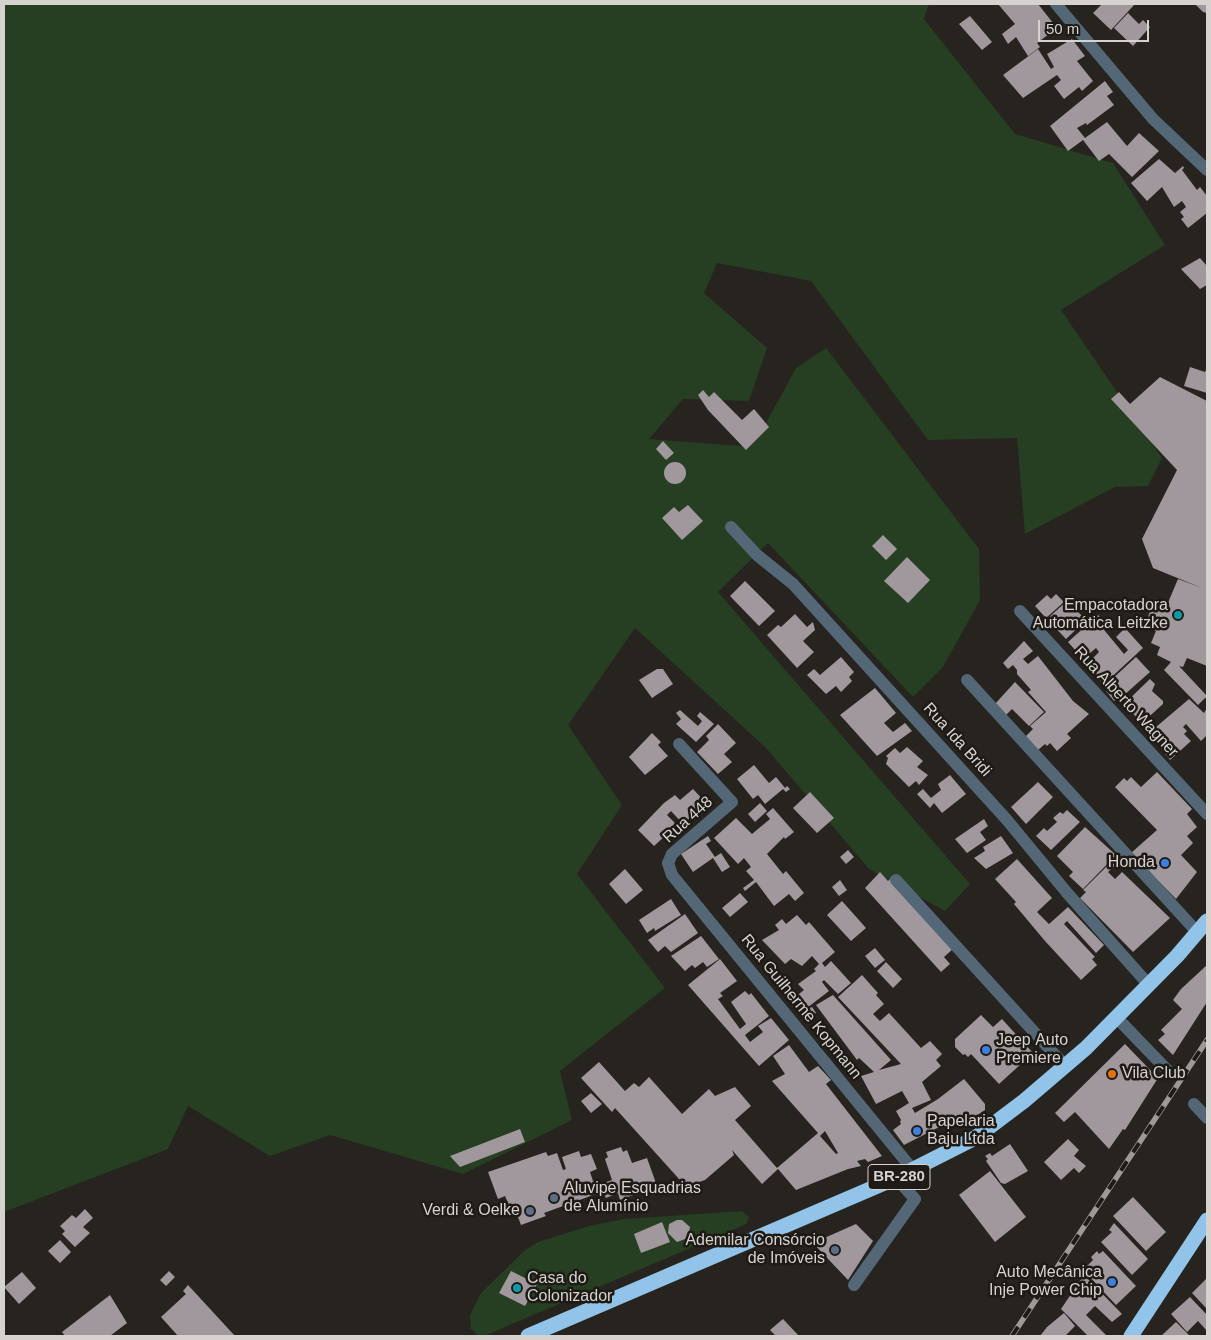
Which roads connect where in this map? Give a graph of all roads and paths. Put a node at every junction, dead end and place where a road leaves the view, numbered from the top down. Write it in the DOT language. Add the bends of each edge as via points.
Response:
graph roads {
  1 [pos="1056,4"];
  2 [pos="1207,170"];
  3 [pos="731,527"];
  4 [pos="1020,611"];
  5 [pos="968,680"];
  6 [pos="679,744"];
  7 [pos="1207,814"];
  8 [pos="668,863"];
  9 [pos="896,880"];
  10 [pos="1207,921"];
  11 [pos="1198,933"];
  12 [pos="1149,984"];
  13 [pos="1116,1018"];
  14 [pos="1066,1067"];
  15 [pos="1170,1073"];
  16 [pos="1194,1104"];
  17 [pos="1207,1118"];
  18 [pos="913,1170"];
  19 [pos="896,1178"];
  20 [pos="1207,1220"];
  21 [pos="854,1285"];
  22 [pos="528,1336"];
  23 [pos="1131,1336"];
  1 -- 2 [label="street" via="1153,119"];
  3 -- 12 [label="street, Rua Ida Bridi" via="757,555 799,590 1007,820"];
  4 -- 7 [label="street, Rua Alberto Wagner"];
  5 -- 11 [label="street"];
  6 -- 8 [label="street, Rua 448" via="732,802 672,854"];
  8 -- 18 [label="street, Rua Guilherme Kopmann" via="672,875"];
  9 -- 14 [label="street"];
  10 -- 11 [label="highway, BR-280"];
  11 -- 12 [label="highway, BR-280"];
  12 -- 13 [label="highway, BR-280"];
  13 -- 14 [label="highway, BR-280"];
  13 -- 15 [label="street"];
  14 -- 18 [label="highway, BR-280" via="975,1138"];
  16 -- 17 [label="street"];
  18 -- 19 [label="highway, BR-280"];
  19 -- 21 [label="street" via="915,1199"];
  19 -- 22 [label="highway, BR-280"];
  20 -- 23 [label="highway"];
}
